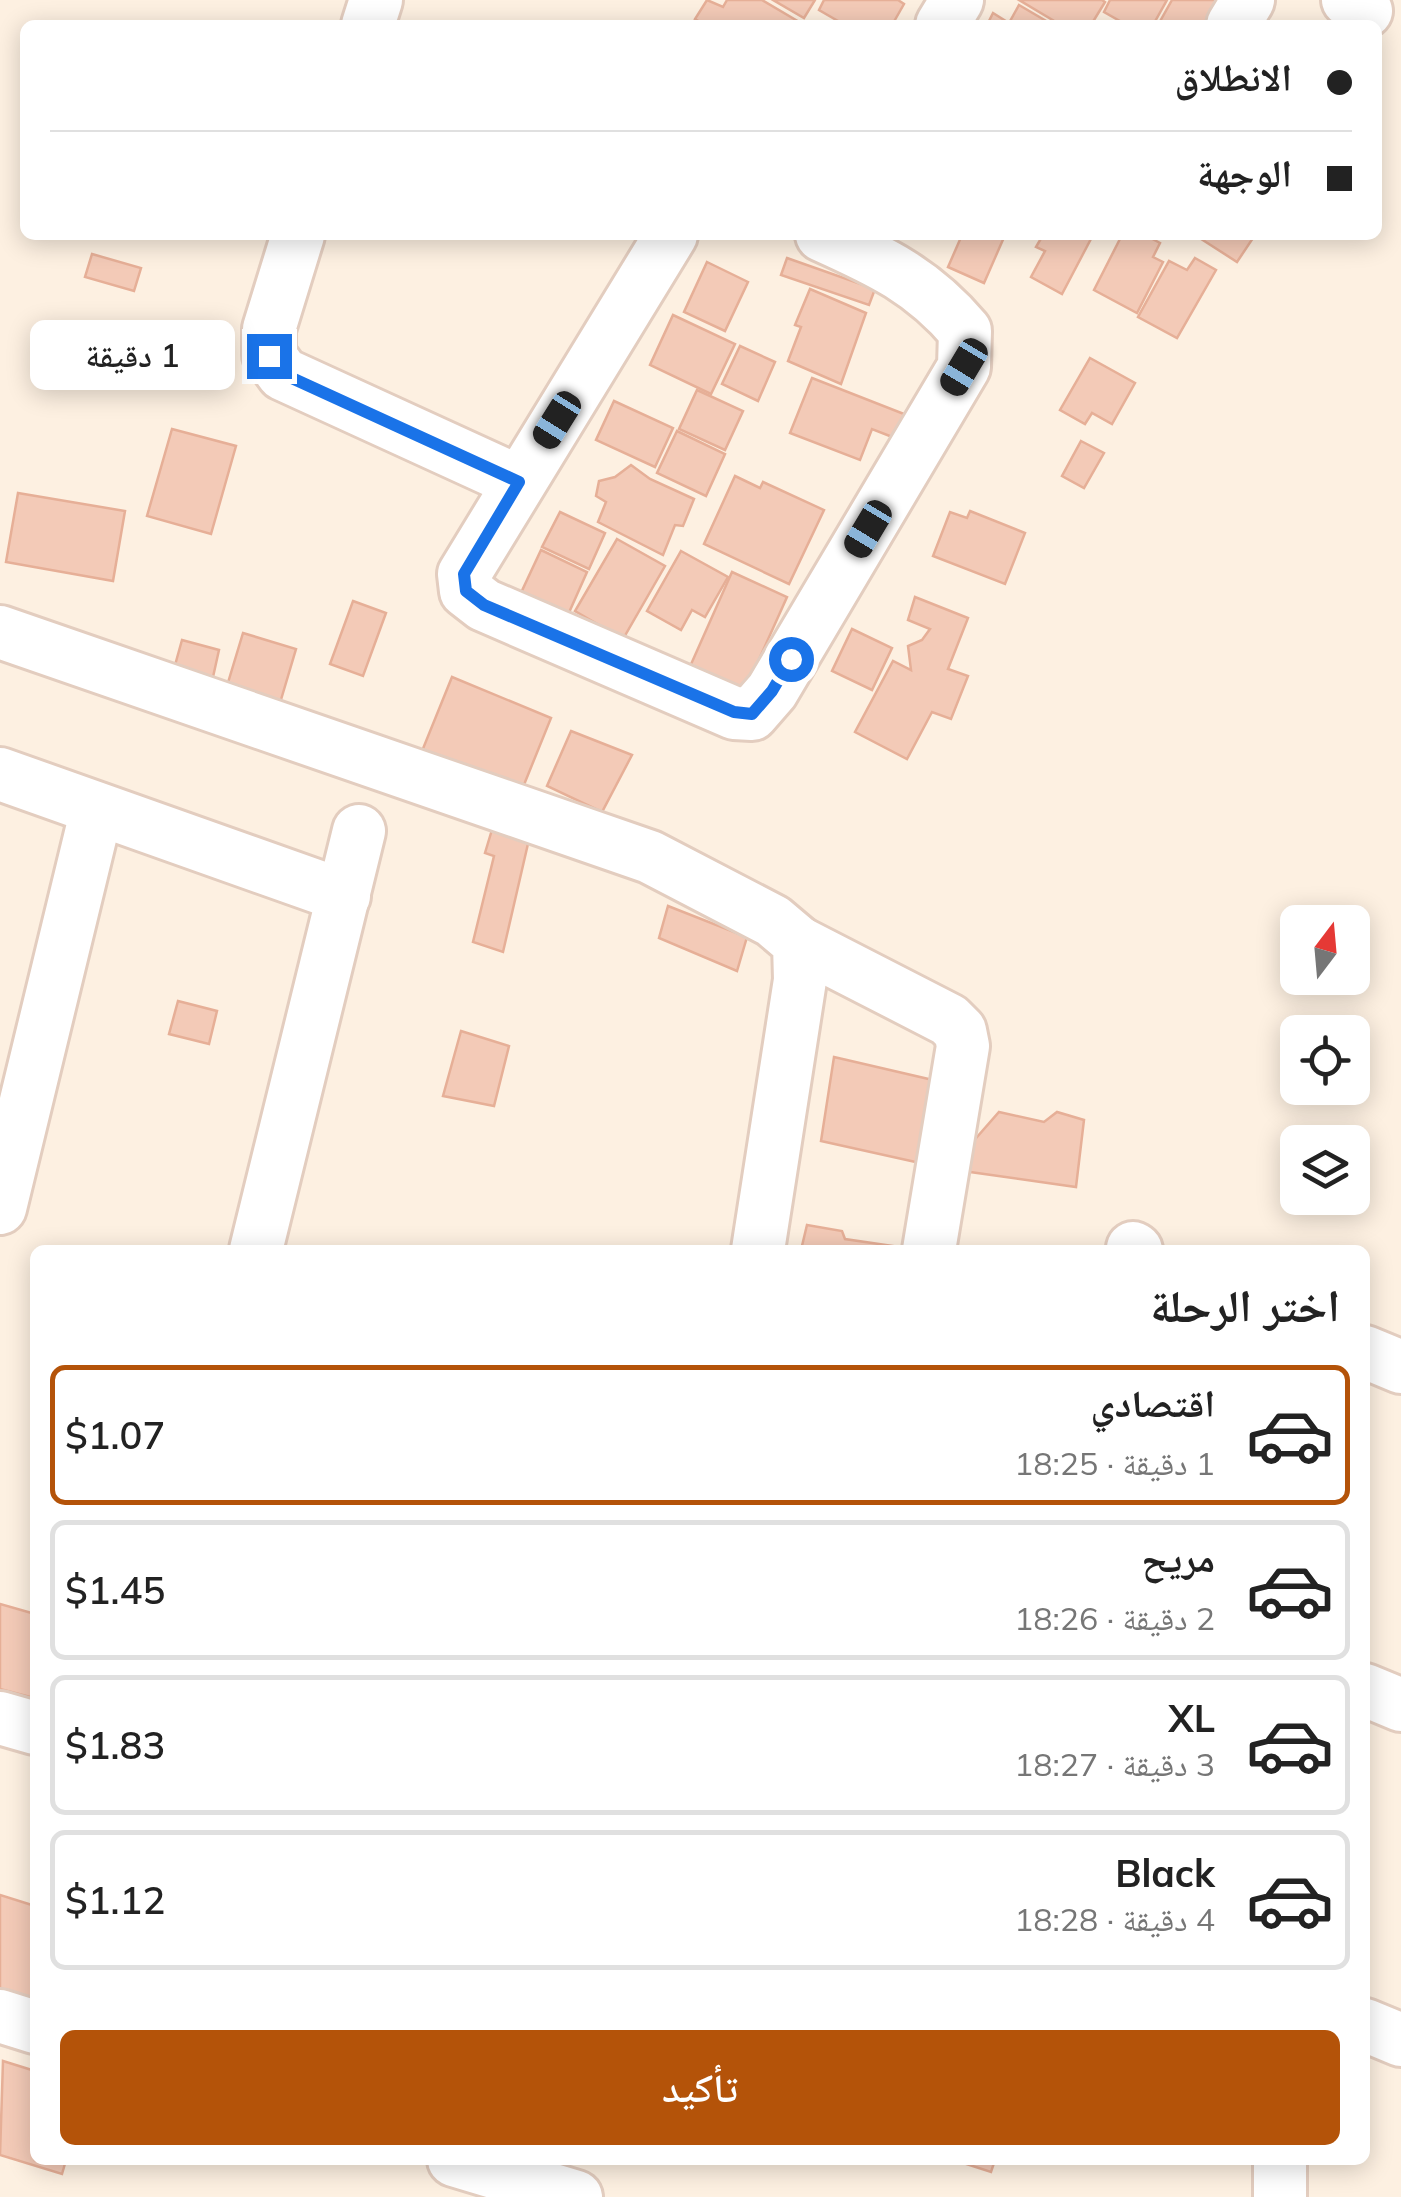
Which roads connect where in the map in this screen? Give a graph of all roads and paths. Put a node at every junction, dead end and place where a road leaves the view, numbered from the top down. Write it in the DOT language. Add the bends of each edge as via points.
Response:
graph roads {
  1 [pos="296,240"];
  2 [pos="668,240"];
  3 [pos="833,240"];
  4 [pos="519,482"];
  5 [pos="0,632"];
  6 [pos="0,774"];
  7 [pos="97,809"];
  8 [pos="359,831"];
  9 [pos="344,896"];
  10 [pos="799,943"];
  11 [pos="0,1208"];
  12 [pos="257,1245"];
  13 [pos="759,1245"];
  14 [pos="930,1245"];
  15 [pos="1370,1354"];
  16 [pos="1401,1367"];
  17 [pos="1370,1692"];
  18 [pos="1401,1705"];
  19 [pos="0,1718"];
  20 [pos="30,1727"];
  21 [pos="0,2016"];
  22 [pos="30,2026"];
  23 [pos="1370,2027"];
  24 [pos="1401,2040"];
  25 [pos="470,2165"];
  26 [pos="1280,2165"];
  27 [pos="576,2197"];
  28 [pos="1280,2197"];
  1 -- 4 [label="street" via="269,329 269,356 283,374"];
  2 -- 4 [label="street"];
  3 -- 4 [label="street" via="898,269 947,310 965,331 964,367 772,691 752,714 484,605 466,591 464,574"];
  5 -- 10 [label="street" via="650,857 773,921"];
  6 -- 7 [label="street"];
  7 -- 9 [label="street"];
  7 -- 11 [label="street"];
  8 -- 9 [label="street"];
  9 -- 12 [label="street"];
  10 -- 13 [label="street" via="800,980"];
  10 -- 14 [label="street" via="960,1031 963,1046"];
  15 -- 16 [label="street"];
  17 -- 18 [label="street"];
  19 -- 20 [label="street"];
  21 -- 22 [label="street"];
  23 -- 24 [label="street"];
  25 -- 27 [label="street"];
  26 -- 28 [label="street"];
}
